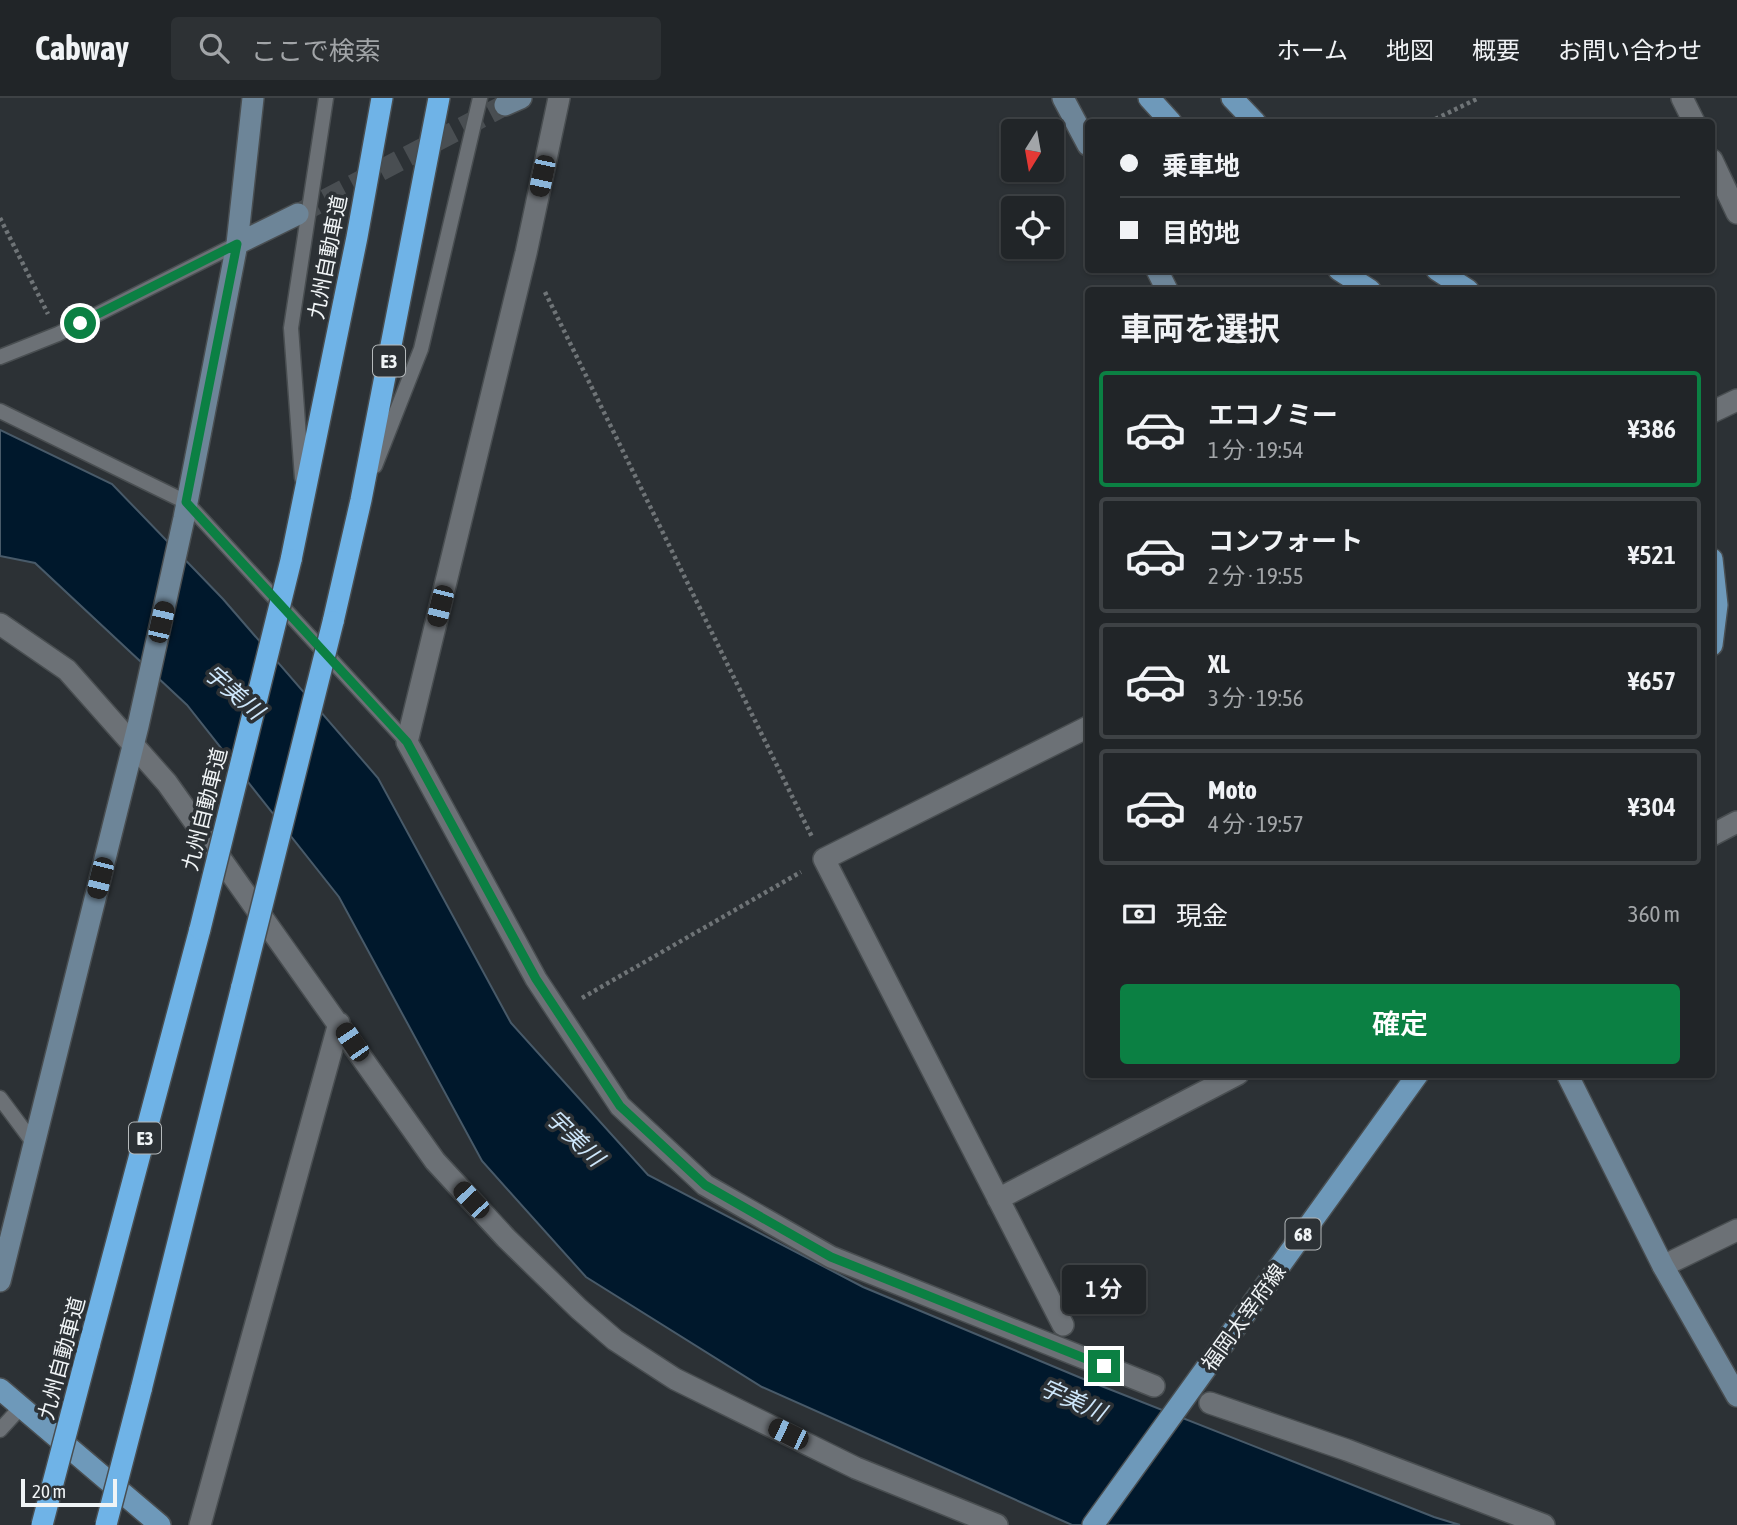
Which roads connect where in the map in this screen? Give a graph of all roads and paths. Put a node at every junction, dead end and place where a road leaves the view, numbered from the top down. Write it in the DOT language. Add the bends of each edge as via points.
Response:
graph roads {
  1 [pos="253,98"];
  2 [pos="326,98"];
  3 [pos="382,98"];
  4 [pos="439,98"];
  5 [pos="480,98"];
  6 [pos="559,98"];
  7 [pos="1063,98"];
  8 [pos="1149,98"];
  9 [pos="1232,98"];
  10 [pos="1479,98"];
  11 [pos="1682,98"];
  12 [pos="1168,119"];
  13 [pos="1252,119"];
  14 [pos="1435,119"];
  15 [pos="1692,119"];
  16 [pos="1085,139"];
  17 [pos="1715,166"];
  18 [pos="1737,213"];
  19 [pos="298,214"];
  20 [pos="0,218"];
  21 [pos="237,244"];
  22 [pos="526,253"];
  23 [pos="1344,273"];
  24 [pos="1442,273"];
  25 [pos="1365,287"];
  26 [pos="1463,287"];
  27 [pos="58,334"];
  28 [pos="0,356"];
  29 [pos="1737,400"];
  30 [pos="0,411"];
  31 [pos="1715,411"];
  32 [pos="303,497"];
  33 [pos="361,500"];
  34 [pos="185,510"];
  35 [pos="1715,587"];
  36 [pos="1715,621"];
  37 [pos="0,624"];
  38 [pos="1085,728"];
  39 [pos="136,736"];
  40 [pos="407,742"];
  41 [pos="1737,822"];
  42 [pos="1715,833"];
  43 [pos="824,859"];
  44 [pos="536,979"];
  45 [pos="339,1023"];
  46 [pos="1230,1078"];
  47 [pos="1415,1078"];
  48 [pos="1569,1078"];
  49 [pos="0,1098"];
  50 [pos="35,1145"];
  51 [pos="998,1199"];
  52 [pos="1737,1230"];
  53 [pos="1663,1266"];
  54 [pos="0,1281"];
  55 [pos="1063,1325"];
  56 [pos="1154,1386"];
  57 [pos="0,1390"];
  58 [pos="1737,1396"];
  59 [pos="1210,1403"];
  60 [pos="22,1407"];
  61 [pos="0,1430"];
  62 [pos="42,1525"];
  63 [pos="106,1525"];
  64 [pos="160,1525"];
  65 [pos="200,1525"];
  66 [pos="997,1525"];
  67 [pos="1093,1525"];
  68 [pos="1544,1525"];
  1 -- 21 [label="street"];
  2 -- 32 [label="lane" via="291,328"];
  3 -- 32 [label="highway, 九州自動車道 / E3"];
  4 -- 33 [label="highway, E3"];
  5 -- 33 [label="lane" via="421,349"];
  6 -- 22 [label="street"];
  7 -- 16 [label="street"];
  8 -- 12 [label="main road"];
  9 -- 13 [label="main road"];
  10 -- 14 [label="path"];
  11 -- 15 [label="street"];
  17 -- 18 [label="street"];
  19 -- 21 [label="street"];
  20 -- 27 [label="path"];
  21 -- 27 [label="lane"];
  21 -- 34 [label="street"];
  22 -- 40 [label="street"];
  22 -- 43 [label="path"];
  23 -- 25 [label="main road"];
  24 -- 26 [label="main road"];
  27 -- 28 [label="lane"];
  29 -- 31 [label="street"];
  30 -- 34 [label="lane"];
  32 -- 62 [label="highway, 九州自動車道 / E3, bridge" via="200,929"];
  33 -- 63 [label="highway, E3, bridge"];
  34 -- 39 [label="street"];
  34 -- 40 [label="lane"];
  35 -- 36 [label="main road"];
  37 -- 39 [label="street" via="67,670"];
  38 -- 43 [label="street"];
  39 -- 45 [label="street"];
  39 -- 50 [label="street"];
  40 -- 44 [label="street"];
  41 -- 42 [label="street"];
  43 -- 44 [label="path" via="583,999"];
  43 -- 51 [label="street"];
  44 -- 56 [label="street" via="620,1106 705,1185 831,1257"];
  45 -- 65 [label="street"];
  45 -- 66 [label="street" via="435,1161 506,1238 615,1340 676,1378 856,1468"];
  46 -- 51 [label="street"];
  47 -- 67 [label="main road, 福岡太宰府線 / 68"];
  48 -- 53 [label="street"];
  49 -- 50 [label="lane"];
  50 -- 54 [label="street"];
  51 -- 55 [label="street"];
  52 -- 53 [label="street"];
  53 -- 58 [label="street"];
  57 -- 60 [label="main road"];
  59 -- 68 [label="street"];
  60 -- 61 [label="lane"];
  60 -- 64 [label="main road"];
}
